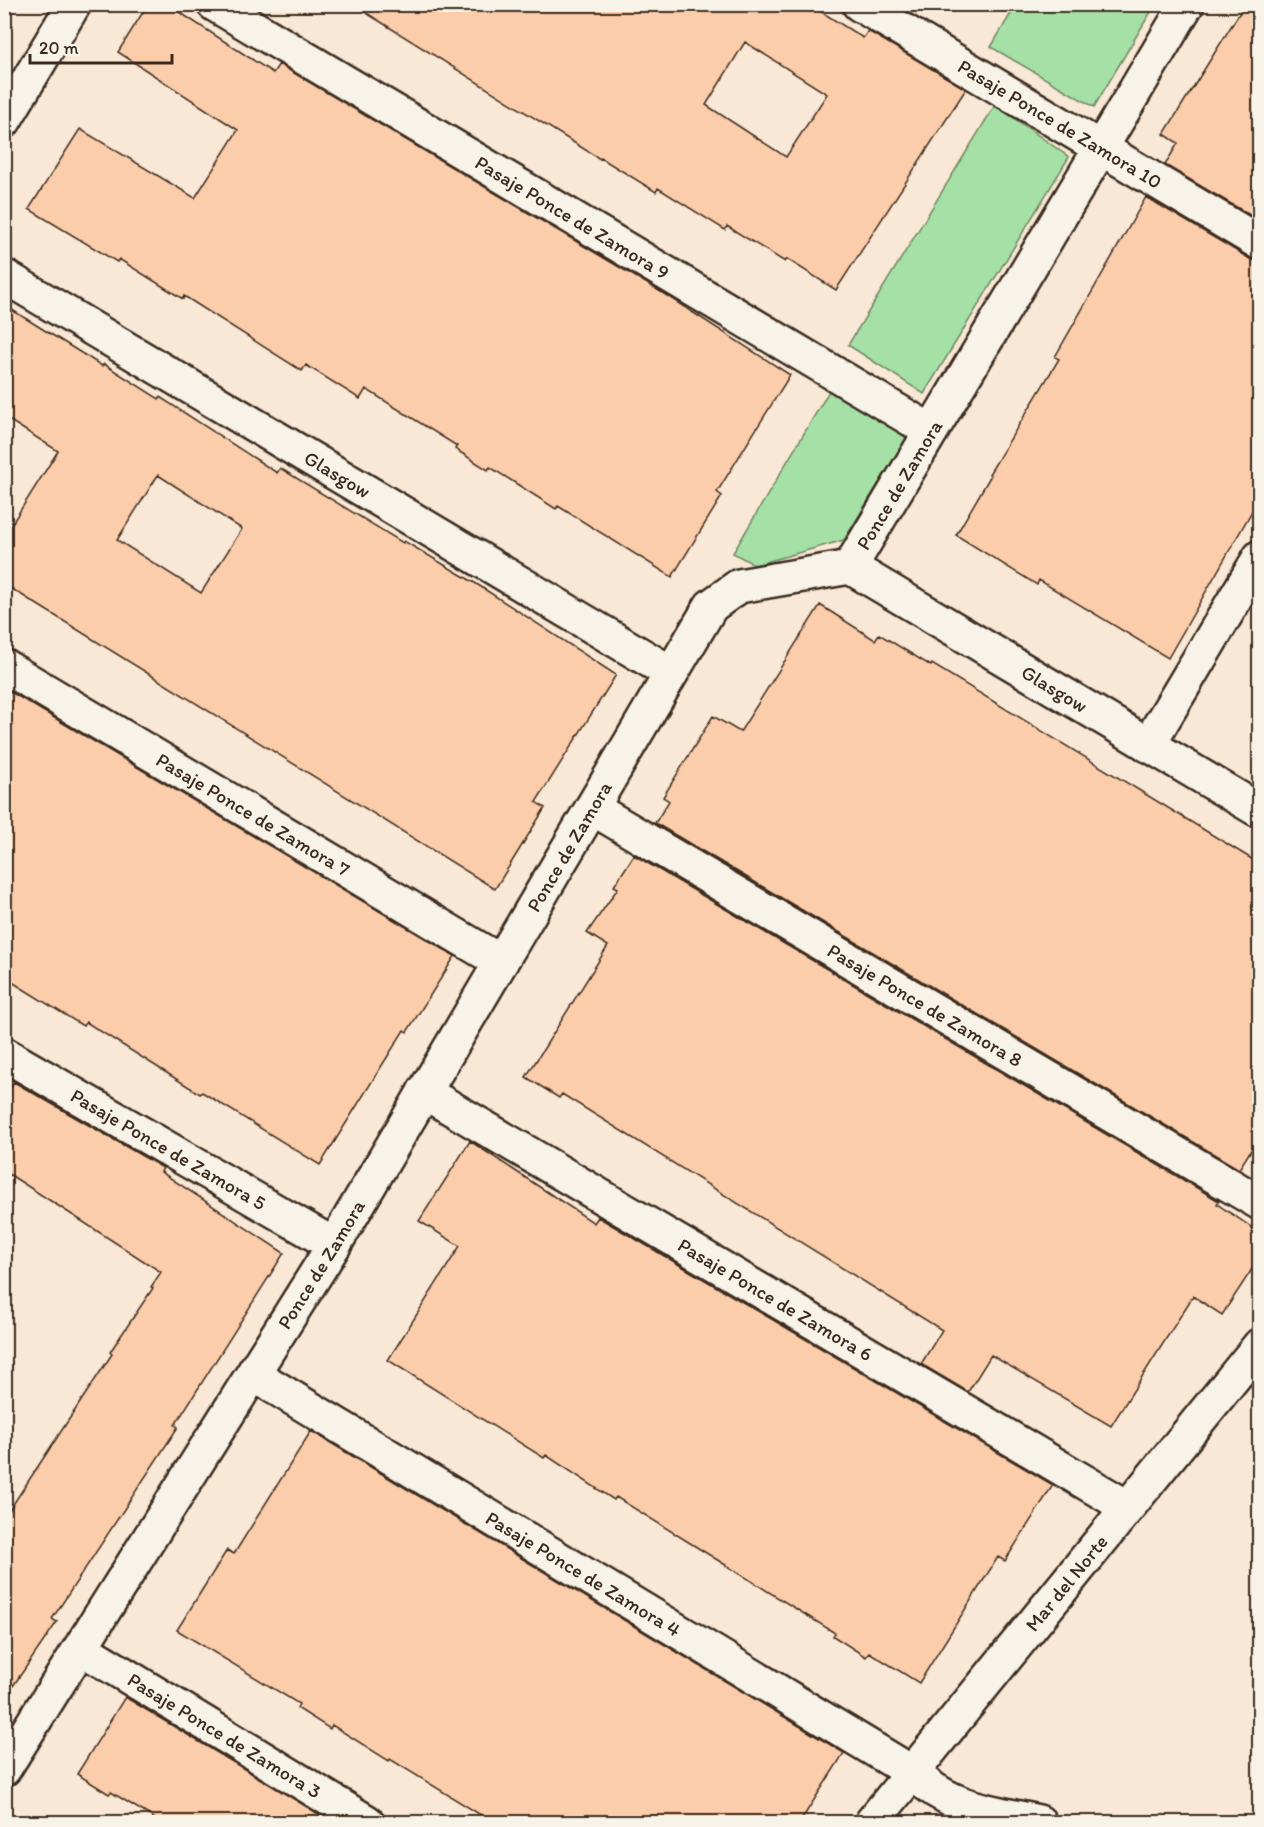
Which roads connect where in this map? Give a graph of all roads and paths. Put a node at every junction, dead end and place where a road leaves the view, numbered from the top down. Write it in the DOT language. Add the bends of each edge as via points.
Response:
graph roads {
  1 [pos="74,4"];
  2 [pos="214,4"];
  3 [pos="859,4"];
  4 [pos="1187,4"];
  5 [pos="4,121"];
  6 [pos="1101,149"];
  7 [pos="1260,243"];
  8 [pos="4,276"];
  9 [pos="931,431"];
  10 [pos="1260,556"];
  11 [pos="850,567"];
  12 [pos="4,666"];
  13 [pos="671,673"];
  14 [pos="1148,745"];
  15 [pos="591,808"];
  16 [pos="1260,811"];
  17 [pos="501,962"];
  18 [pos="4,1054"];
  19 [pos="424,1092"];
  20 [pos="1260,1203"];
  21 [pos="334,1245"];
  22 [pos="1260,1345"];
  23 [pos="253,1374"];
  24 [pos="1127,1508"];
  25 [pos="81,1648"];
  26 [pos="4,1769"];
  27 [pos="913,1773"];
  28 [pos="367,1822"];
  29 [pos="872,1822"];
  30 [pos="1039,1822"];
  1 -- 5 [label="street"];
  2 -- 9 [label="street, Pasaje Ponce de Zamora 9"];
  3 -- 6 [label="street, Pasaje Ponce de Zamora 10"];
  4 -- 6 [label="street, Ponce de Zamora"];
  6 -- 7 [label="street, Pasaje Ponce de Zamora 10"];
  6 -- 9 [label="street, Ponce de Zamora"];
  8 -- 13 [label="street, Glasgow"];
  9 -- 11 [label="street, Ponce de Zamora"];
  10 -- 14 [label="street"];
  11 -- 13 [label="street, Ponce de Zamora" via="739,586 711,606"];
  11 -- 14 [label="street, Glasgow"];
  12 -- 17 [label="street, Pasaje Ponce de Zamora 7"];
  13 -- 15 [label="street, Ponce de Zamora"];
  14 -- 16 [label="street, Glasgow"];
  15 -- 17 [label="street, Ponce de Zamora"];
  15 -- 20 [label="street, Pasaje Ponce de Zamora 8"];
  17 -- 19 [label="street, Ponce de Zamora"];
  18 -- 21 [label="street, Pasaje Ponce de Zamora 5"];
  19 -- 21 [label="street, Ponce de Zamora"];
  19 -- 24 [label="street, Pasaje Ponce de Zamora 6"];
  21 -- 23 [label="street, Ponce de Zamora"];
  22 -- 24 [label="street, Mar del Norte"];
  23 -- 25 [label="street, Ponce de Zamora"];
  23 -- 27 [label="street, Pasaje Ponce de Zamora 4"];
  24 -- 27 [label="street, Mar del Norte"];
  25 -- 26 [label="street, Ponce de Zamora"];
  25 -- 28 [label="street, Pasaje Ponce de Zamora 3"];
  27 -- 29 [label="street, Mar del Norte"];
  27 -- 30 [label="street, Pasaje Ponce de Zamora 4" via="949,1800"];
}
